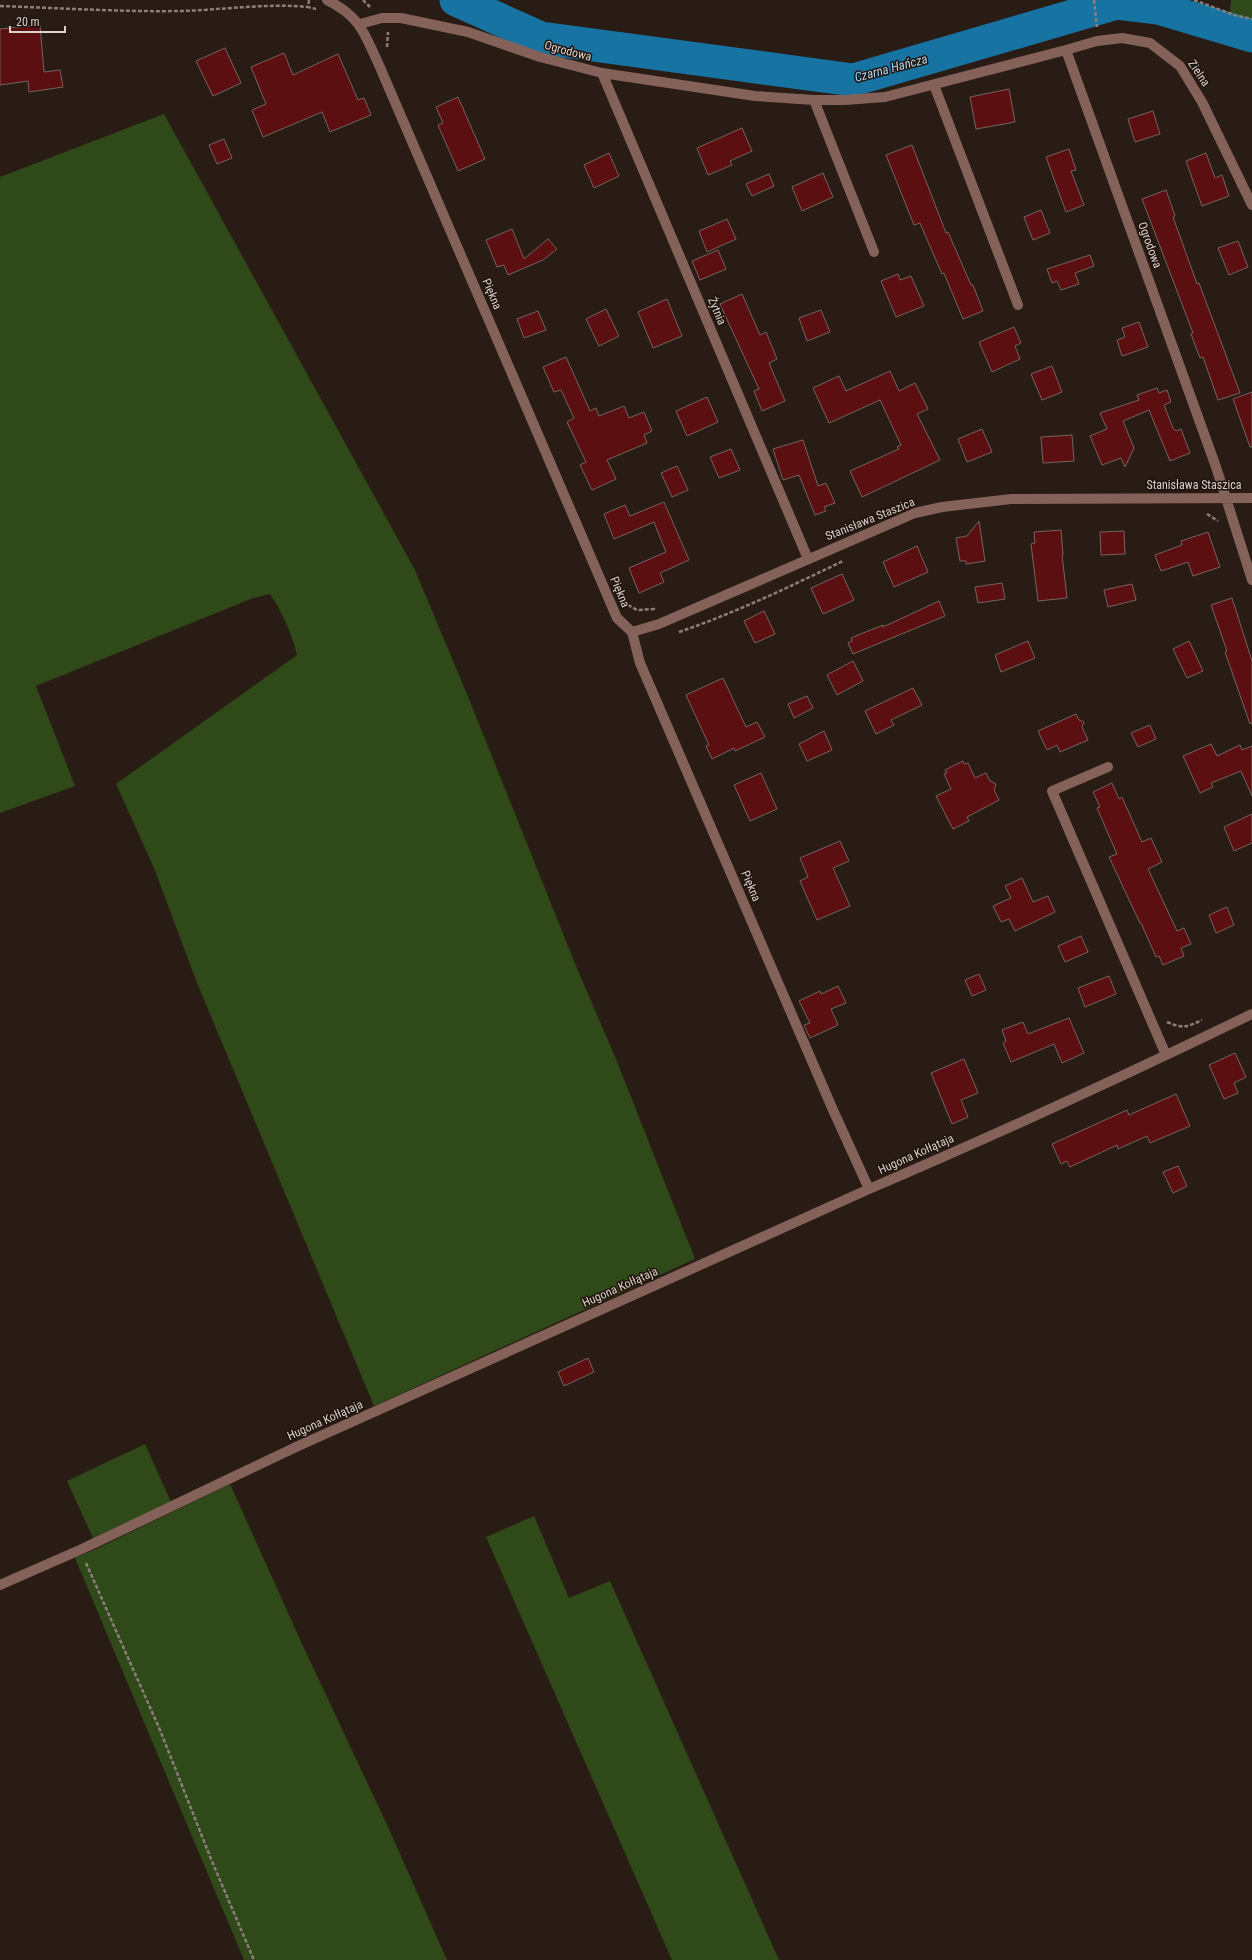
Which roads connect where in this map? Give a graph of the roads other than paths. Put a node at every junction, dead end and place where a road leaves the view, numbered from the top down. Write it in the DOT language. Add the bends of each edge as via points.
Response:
graph roads {
  1 [pos="327,0"];
  2 [pos="360,24"];
  3 [pos="1066,50"];
  4 [pos="602,73"];
  5 [pos="934,85"];
  6 [pos="814,100"];
  7 [pos="1252,205"];
  8 [pos="874,252"];
  9 [pos="1018,305"];
  10 [pos="1225,498"];
  11 [pos="1252,498"];
  12 [pos="808,559"];
  13 [pos="1252,580"];
  14 [pos="632,632"];
  15 [pos="1108,767"];
  16 [pos="1252,1014"];
  17 [pos="1166,1056"];
  18 [pos="869,1189"];
  19 [pos="0,1585"];
  1 -- 2 [label="street" via="341,7"];
  2 -- 4 [label="street, Ogrodowa" via="382,18 401,18 468,32 540,57"];
  2 -- 14 [label="street, Piękna" via="617,618"];
  3 -- 5 [label="street, Ogrodowa"];
  3 -- 7 [label="street, Zielna" via="1098,41 1122,38 1150,43 1180,66 1202,102"];
  3 -- 10 [label="street, Ogrodowa"];
  4 -- 6 [label="street, Ogrodowa" via="755,96"];
  4 -- 12 [label="street, Żytnia"];
  5 -- 6 [label="street, Ogrodowa" via="885,97"];
  5 -- 9 [label="street"];
  6 -- 8 [label="street"];
  10 -- 11 [label="street, Stanisława Staszica"];
  10 -- 12 [label="street, Stanisława Staszica" via="1011,499 949,506 915,513"];
  10 -- 13 [label="street, Ogrodowa"];
  12 -- 14 [label="street, Stanisława Staszica" via="659,624"];
  14 -- 18 [label="street, Piękna" via="643,670"];
  15 -- 17 [label="street" via="1052,791"];
  16 -- 17 [label="street, Hugona Kołłątaja"];
  17 -- 18 [label="street, Hugona Kołłątaja"];
  18 -- 19 [label="street, Hugona Kołłątaja" via="296,1447 82,1549"];
}
